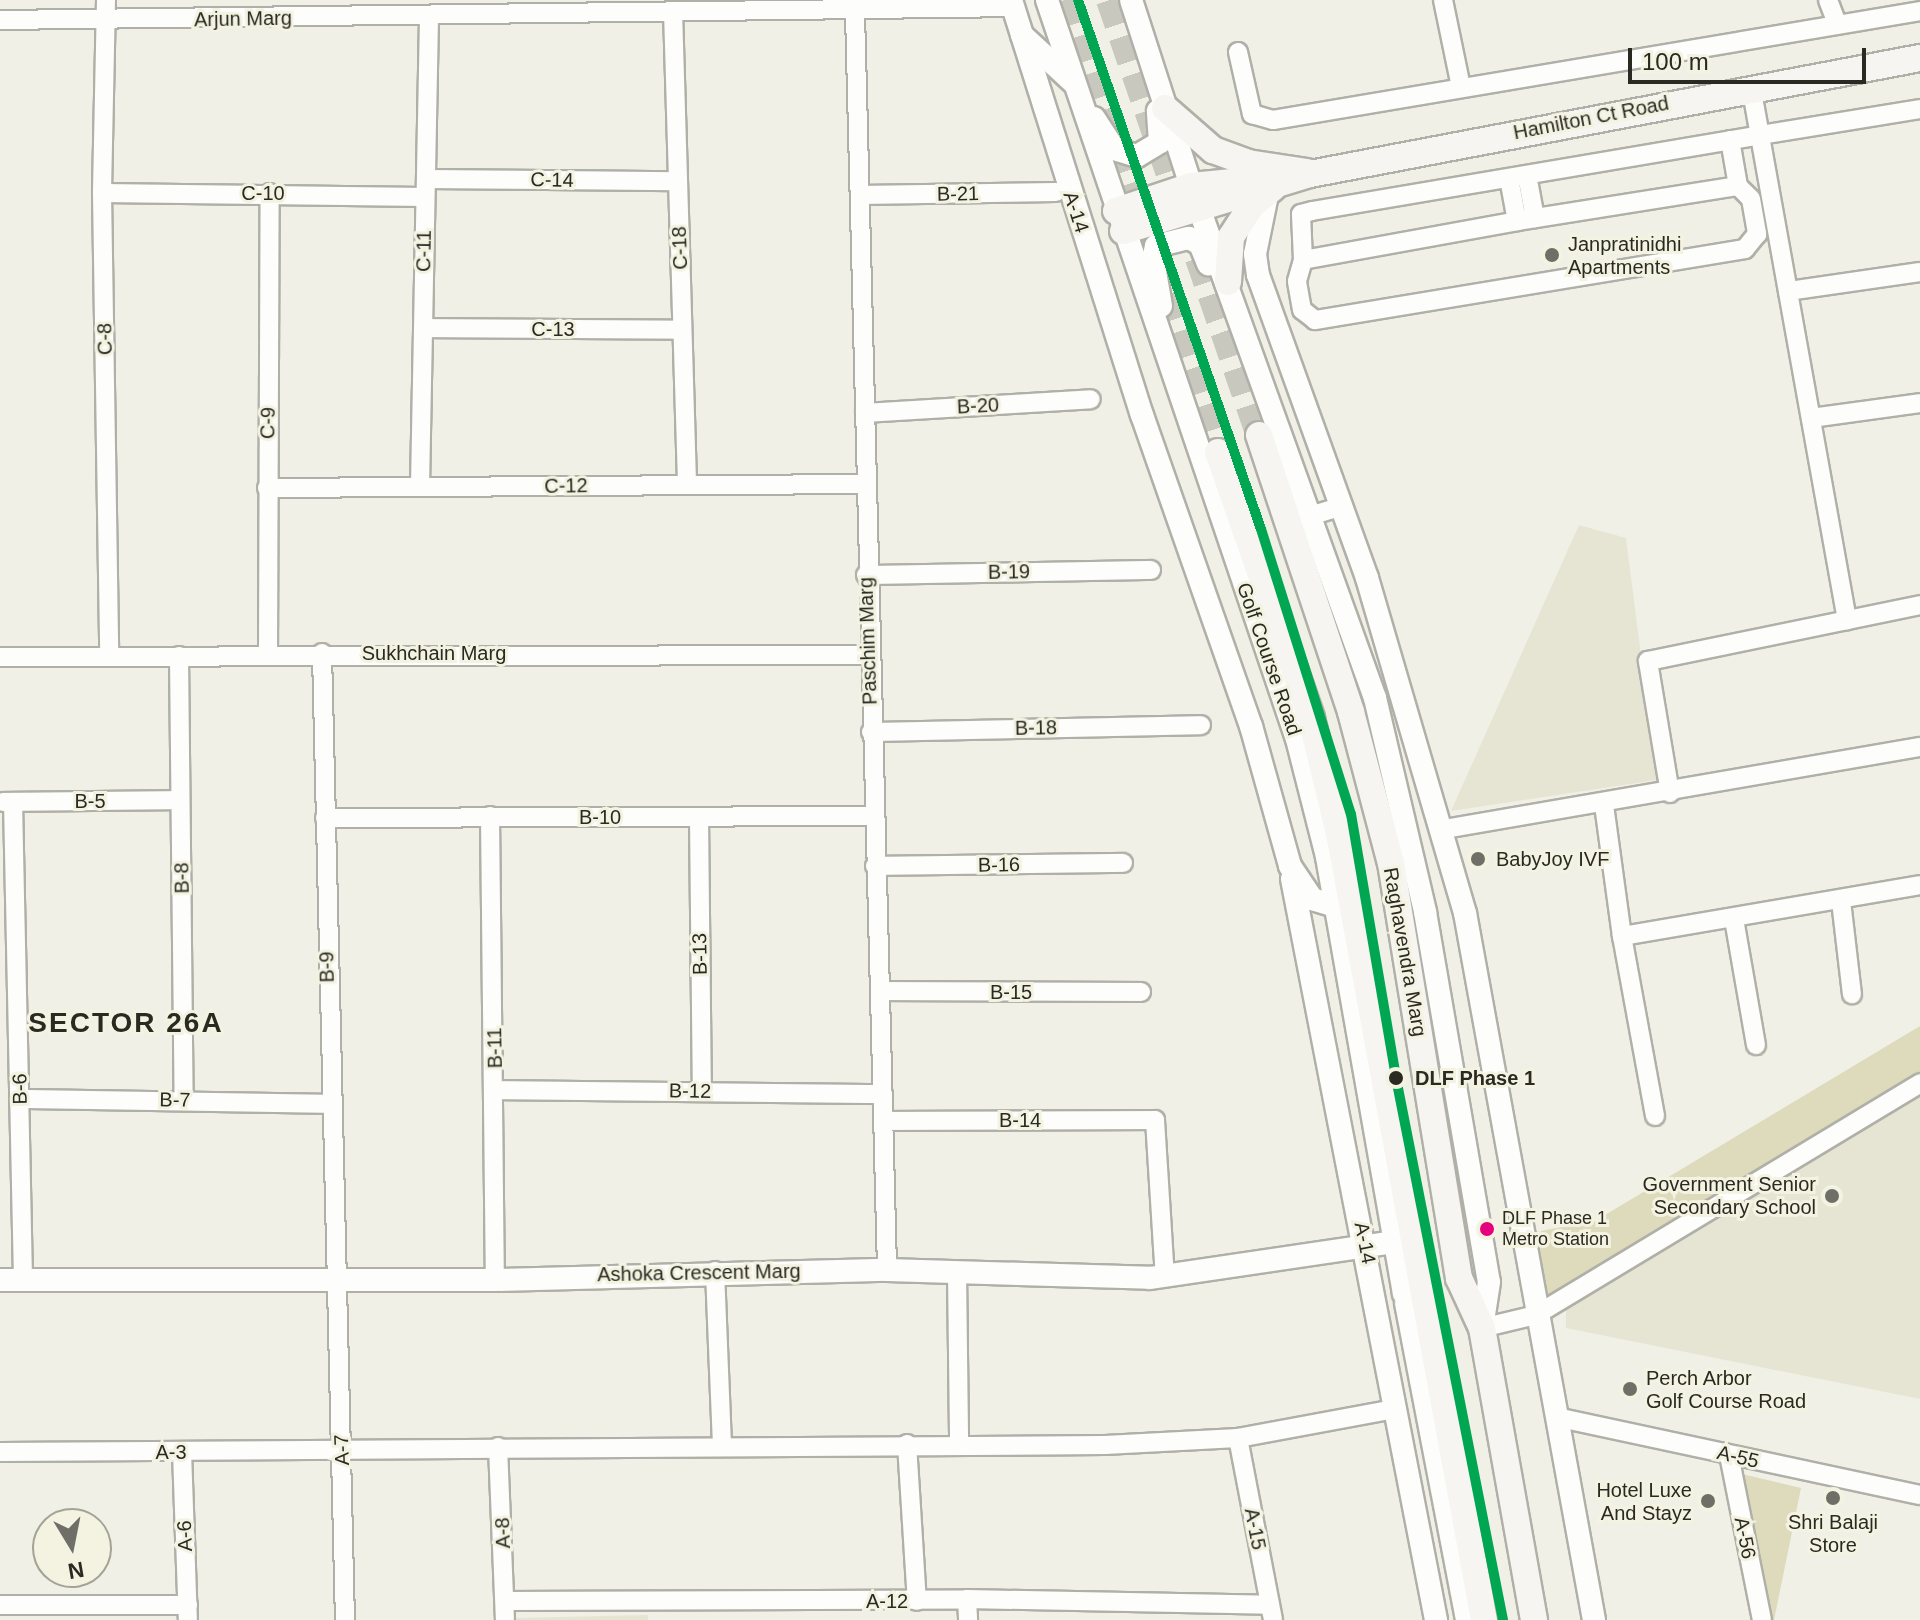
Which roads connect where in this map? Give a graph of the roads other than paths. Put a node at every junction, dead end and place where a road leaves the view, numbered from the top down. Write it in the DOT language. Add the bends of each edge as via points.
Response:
graph roads {
  1 [pos="106,0"];
  2 [pos="1047,0"];
  3 [pos="1131,0"];
  4 [pos="1443,0"];
  5 [pos="1828,0"];
  6 [pos="1012,4"];
  7 [pos="673,11"];
  8 [pos="1920,11"];
  9 [pos="855,13"];
  10 [pos="429,16"];
  11 [pos="0,20"];
  12 [pos="105,22"];
  13 [pos="1837,24"];
  14 [pos="1022,35"];
  15 [pos="1238,52"];
  16 [pos="1920,58"];
  17 [pos="1074,83"];
  18 [pos="1751,86"];
  19 [pos="1461,87"];
  20 [pos="1161,95"];
  21 [pos="1082,108"];
  22 [pos="1920,109"];
  23 [pos="1761,135"];
  24 [pos="1730,140"];
  25 [pos="1310,174"];
  26 [pos="1518,176"];
  27 [pos="678,181"];
  28 [pos="1738,186"];
  29 [pos="425,188"];
  30 [pos="1268,190"];
  31 [pos="1056,192"];
  32 [pos="102,193"];
  33 [pos="270,193"];
  34 [pos="860,195"];
  35 [pos="1194,196"];
  36 [pos="1526,220"];
  37 [pos="1119,221"];
  38 [pos="1303,260"];
  39 [pos="1920,272"];
  40 [pos="1228,282"];
  41 [pos="1788,291"];
  42 [pos="1241,320"];
  43 [pos="423,328"];
  44 [pos="682,330"];
  45 [pos="1162,346"];
  46 [pos="1091,399"];
  47 [pos="1919,409"];
  48 [pos="865,413"];
  49 [pos="1811,418"];
  50 [pos="1259,435"];
  51 [pos="1218,452"];
  52 [pos="864,484"];
  53 [pos="687,485"];
  54 [pos="420,486"];
  55 [pos="267,488"];
  56 [pos="1343,506"];
  57 [pos="1313,515"];
  58 [pos="1151,570"];
  59 [pos="866,575"];
  60 [pos="1920,605"];
  61 [pos="1847,620"];
  62 [pos="322,653"];
  63 [pos="268,654"];
  64 [pos="868,655"];
  65 [pos="179,656"];
  66 [pos="0,657"];
  67 [pos="109,657"];
  68 [pos="1201,725"];
  69 [pos="871,732"];
  70 [pos="1920,747"];
  71 [pos="1670,793"];
  72 [pos="180,800"];
  73 [pos="6,802"];
  74 [pos="1604,805"];
  75 [pos="490,816"];
  76 [pos="874,816"];
  77 [pos="699,817"];
  78 [pos="325,818"];
  79 [pos="1444,829"];
  80 [pos="1123,863"];
  81 [pos="875,866"];
  82 [pos="1290,866"];
  83 [pos="1920,885"];
  84 [pos="1841,901"];
  85 [pos="1335,906"];
  86 [pos="1734,919"];
  87 [pos="1622,936"];
  88 [pos="880,991"];
  89 [pos="1141,992"];
  90 [pos="1852,994"];
  91 [pos="1756,1045"];
  92 [pos="1920,1083"];
  93 [pos="496,1090"];
  94 [pos="702,1091"];
  95 [pos="883,1094"];
  96 [pos="20,1099"];
  97 [pos="184,1100"];
  98 [pos="329,1104"];
  99 [pos="1655,1116"];
  100 [pos="885,1121"];
  101 [pos="1394,1242"];
  102 [pos="1366,1246"];
  103 [pos="887,1270"];
  104 [pos="715,1271"];
  105 [pos="957,1271"];
  106 [pos="1165,1277"];
  107 [pos="0,1280"];
  108 [pos="23,1280"];
  109 [pos="495,1280"];
  110 [pos="334,1281"];
  111 [pos="1404,1293"];
  112 [pos="1536,1315"];
  113 [pos="1482,1328"];
  114 [pos="1430,1331"];
  115 [pos="1394,1409"];
  116 [pos="1556,1417"];
  117 [pos="1238,1438"];
  118 [pos="959,1443"];
  119 [pos="907,1444"];
  120 [pos="722,1446"];
  121 [pos="498,1447"];
  122 [pos="0,1452"];
  123 [pos="182,1452"];
  124 [pos="342,1452"];
  125 [pos="1729,1455"];
  126 [pos="1920,1495"];
  127 [pos="967,1599"];
  128 [pos="811,1601"];
  129 [pos="917,1601"];
  130 [pos="0,1605"];
  131 [pos="505,1611"];
  132 [pos="657,1611"];
  133 [pos="26,1612"];
  134 [pos="1131,1612"];
  135 [pos="188,1613"];
  136 [pos="1271,1613"];
  137 [pos="345,1620"];
  138 [pos="811,1620"];
  139 [pos="968,1620"];
  140 [pos="1436,1620"];
  141 [pos="1467,1620"];
  142 [pos="1484,1620"];
  143 [pos="1534,1620"];
  144 [pos="1594,1620"];
  145 [pos="1762,1620"];
  1 -- 12 [label="street, C-8"];
  2 -- 17 [label="street, Golf Course Road"];
  3 -- 20 [label="street"];
  4 -- 19 [label="street"];
  5 -- 13 [label="street"];
  6 -- 9 [label="street, Arjun Marg"];
  6 -- 14 [label="street, A-14"];
  7 -- 9 [label="street, Arjun Marg"];
  7 -- 10 [label="street, Arjun Marg"];
  7 -- 27 [label="street, C-18"];
  8 -- 13 [label="street"];
  9 -- 34 [label="street, Paschim Marg"];
  10 -- 12 [label="street, Arjun Marg"];
  10 -- 29 [label="street, C-11"];
  11 -- 12 [label="street, Arjun Marg"];
  12 -- 32 [label="street, C-8"];
  13 -- 19 [label="street"];
  14 -- 17 [label="street"];
  14 -- 82 [label="street, A-14" via="1142,415 1251,726"];
  15 -- 19 [label="street" via="1252,114 1260,120"];
  16 -- 18 [label="main road, Hamilton Ct Road"];
  17 -- 21 [label="street, Golf Course Road"];
  18 -- 23 [label="street"];
  18 -- 25 [label="main road, Hamilton Ct Road"];
  20 -- 21 [label="street" via="1162,134 1156,148 1144,155 1114,149"];
  20 -- 25 [label="main road" via="1213,150 1248,163"];
  20 -- 35 [label="street"];
  21 -- 37 [label="street, Golf Course Road"];
  22 -- 23 [label="street"];
  23 -- 24 [label="street"];
  23 -- 41 [label="street"];
  24 -- 26 [label="street"];
  24 -- 28 [label="street"];
  25 -- 30 [label="main road"];
  25 -- 35 [label="main road, Hamilton Ct Road"];
  26 -- 36 [label="street"];
  26 -- 38 [label="street" via="1301,214"];
  27 -- 29 [label="street, C-14"];
  27 -- 44 [label="street, C-18"];
  28 -- 36 [label="street"];
  28 -- 38 [label="street" via="1751,199 1757,234 1745,249 1315,320 1302,310 1297,270"];
  29 -- 33 [label="street, C-10"];
  29 -- 43 [label="street, C-11"];
  30 -- 40 [label="main road" via="1231,237"];
  30 -- 56 [label="street" via="1255,254 1258,275"];
  31 -- 34 [label="street, B-21"];
  32 -- 33 [label="street, C-10"];
  32 -- 67 [label="street, C-8"];
  33 -- 55 [label="street, C-9"];
  34 -- 48 [label="street, Paschim Marg"];
  35 -- 37 [label="main road, Hamilton Ct Road"];
  35 -- 40 [label="street"];
  36 -- 38 [label="street"];
  37 -- 45 [label="street, Golf Course Road"];
  39 -- 41 [label="street"];
  40 -- 42 [label="street"];
  41 -- 49 [label="street"];
  42 -- 45 [label="street" via="1220,299 1197,241 1165,242 1156,246 1153,260 1166,329"];
  42 -- 57 [label="street"];
  43 -- 44 [label="street, C-13"];
  43 -- 54 [label="street, C-11"];
  44 -- 53 [label="street, C-18"];
  45 -- 85 [label="street, Golf Course Road" via="1297,739"];
  46 -- 48 [label="street, B-20"];
  47 -- 49 [label="street"];
  48 -- 52 [label="street, Paschim Marg"];
  49 -- 61 [label="street"];
  50 -- 113 [label="main road, Raghavendra Marg" via="1351,712 1391,863 1459,1278"];
  51 -- 114 [label="main road, Raghavendra Marg" via="1311,718 1340,838"];
  52 -- 53 [label="street, C-12"];
  52 -- 59 [label="street, Paschim Marg"];
  53 -- 54 [label="street, C-12"];
  54 -- 55 [label="street, C-12"];
  55 -- 63 [label="street, C-9"];
  56 -- 57 [label="street"];
  56 -- 79 [label="street"];
  57 -- 113 [label="street" via="1375,698 1425,912 1489,1279"];
  58 -- 59 [label="street, B-19"];
  59 -- 64 [label="street, Paschim Marg"];
  60 -- 61 [label="street"];
  61 -- 71 [label="street" via="1648,661"];
  62 -- 63 [label="street, Sukhchain Marg"];
  62 -- 64 [label="street, Sukhchain Marg"];
  62 -- 78 [label="street, B-9"];
  63 -- 65 [label="street, Sukhchain Marg"];
  64 -- 69 [label="street, Paschim Marg"];
  65 -- 67 [label="street, Sukhchain Marg"];
  65 -- 72 [label="street, B-8"];
  66 -- 67 [label="street, Sukhchain Marg"];
  68 -- 69 [label="street, B-18"];
  69 -- 76 [label="street, Paschim Marg"];
  70 -- 71 [label="street"];
  71 -- 74 [label="street"];
  72 -- 73 [label="street, B-5"];
  72 -- 97 [label="street, B-8"];
  73 -- 96 [label="street, B-6"];
  74 -- 79 [label="street"];
  74 -- 87 [label="street"];
  75 -- 77 [label="street, B-10"];
  75 -- 78 [label="street, B-10"];
  75 -- 93 [label="street, B-11"];
  76 -- 77 [label="street, B-10"];
  76 -- 81 [label="street, Paschim Marg"];
  77 -- 94 [label="street, B-13"];
  78 -- 98 [label="street, B-9"];
  79 -- 112 [label="street" via="1482,995"];
  80 -- 81 [label="street, B-16"];
  81 -- 88 [label="street, Paschim Marg"];
  82 -- 85 [label="street" via="1312,899"];
  82 -- 102 [label="street, A-14" via="1331,1092"];
  83 -- 84 [label="street"];
  84 -- 86 [label="street"];
  84 -- 90 [label="street"];
  85 -- 101 [label="street, Golf Course Road"];
  86 -- 87 [label="street"];
  86 -- 91 [label="street"];
  87 -- 99 [label="street"];
  88 -- 89 [label="street, B-15"];
  88 -- 95 [label="street, Paschim Marg"];
  92 -- 112 [label="street"];
  93 -- 94 [label="street, B-12"];
  93 -- 109 [label="street, B-11"];
  94 -- 95 [label="street, B-12"];
  95 -- 100 [label="street, Paschim Marg"];
  96 -- 97 [label="street, B-7"];
  96 -- 108 [label="street, B-6"];
  97 -- 98 [label="street, B-7"];
  98 -- 110 [label="street, B-9"];
  100 -- 103 [label="street, Paschim Marg"];
  100 -- 106 [label="street, B-14" via="1155,1120"];
  101 -- 102 [label="street, Ashoka Crescent Marg"];
  101 -- 111 [label="street, Golf Course Road"];
  102 -- 106 [label="street, Ashoka Crescent Marg"];
  102 -- 115 [label="street, A-14"];
  103 -- 104 [label="street, Ashoka Crescent Marg"];
  103 -- 105 [label="street, Ashoka Crescent Marg"];
  104 -- 109 [label="street, Ashoka Crescent Marg"];
  104 -- 120 [label="street"];
  105 -- 106 [label="street, Ashoka Crescent Marg"];
  105 -- 118 [label="street"];
  107 -- 108 [label="street, Ashoka Crescent Marg"];
  108 -- 110 [label="street, Ashoka Crescent Marg"];
  109 -- 110 [label="street, Ashoka Crescent Marg"];
  110 -- 124 [label="street, A-7"];
  111 -- 114 [label="street, Golf Course Road"];
  111 -- 141 [label="street"];
  112 -- 113 [label="street"];
  112 -- 116 [label="street"];
  113 -- 143 [label="main road, Raghavendra Marg"];
  114 -- 142 [label="main road, Raghavendra Marg"];
  115 -- 117 [label="street, A-3"];
  115 -- 140 [label="street, A-14"];
  116 -- 125 [label="street, A-55"];
  116 -- 144 [label="street"];
  117 -- 118 [label="street, A-3" via="1105,1445"];
  117 -- 136 [label="street, A-15"];
  118 -- 119 [label="street, A-3"];
  119 -- 120 [label="street, A-3"];
  119 -- 129 [label="street"];
  120 -- 121 [label="street, A-3"];
  121 -- 124 [label="street, A-3"];
  121 -- 131 [label="street, A-8"];
  122 -- 123 [label="street, A-3"];
  123 -- 124 [label="street, A-3"];
  123 -- 135 [label="street, A-6"];
  124 -- 137 [label="street, A-7"];
  125 -- 126 [label="street, A-55"];
  125 -- 145 [label="street, A-56"];
  127 -- 129 [label="street, A-12"];
  127 -- 134 [label="street, A-12"];
  127 -- 139 [label="street"];
  128 -- 129 [label="street, A-12"];
  128 -- 132 [label="street, A-12"];
  128 -- 138 [label="street"];
  130 -- 133 [label="street"];
  131 -- 132 [label="street, A-12"];
  133 -- 135 [label="street"];
  134 -- 136 [label="street, A-12"];
}
